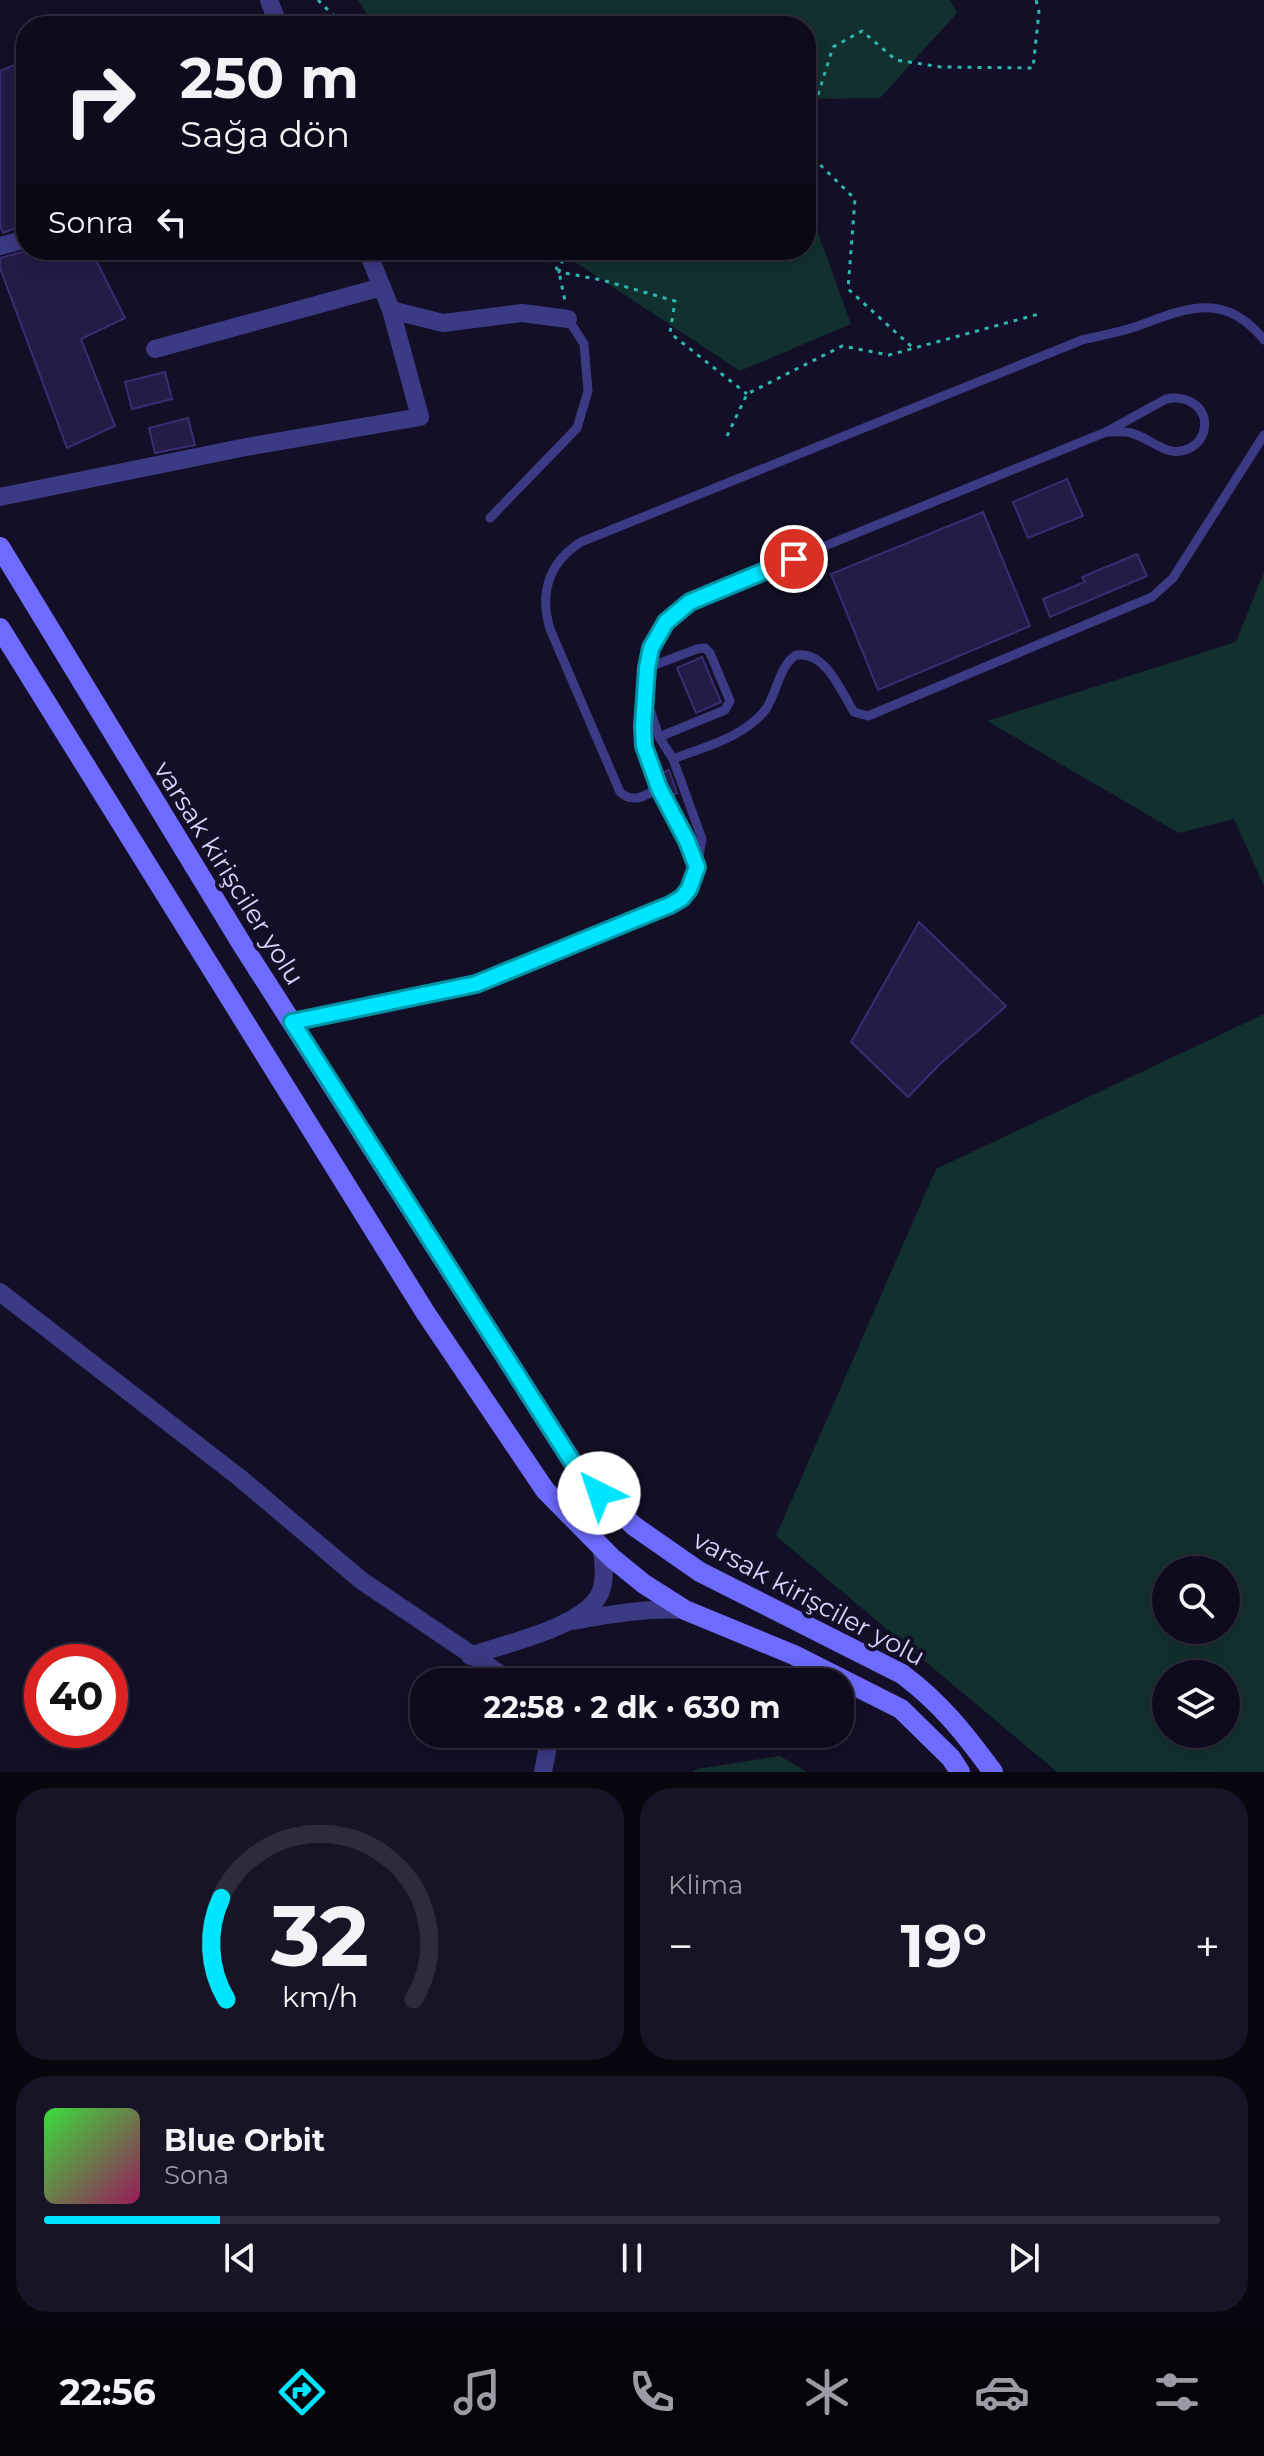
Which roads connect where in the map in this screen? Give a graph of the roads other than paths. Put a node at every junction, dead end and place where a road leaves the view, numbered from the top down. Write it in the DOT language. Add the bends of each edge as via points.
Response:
graph roads {
  1 [pos="371,260"];
  2 [pos="382,287"];
  3 [pos="391,310"];
  4 [pos="568,319"];
  5 [pos="1264,340"];
  6 [pos="155,349"];
  7 [pos="1106,432"];
  8 [pos="1264,435"];
  9 [pos="0,497"];
  10 [pos="490,518"];
  11 [pos="0,547"];
  12 [pos="0,628"];
  13 [pos="647,668"];
  14 [pos="645,694"];
  15 [pos="659,737"];
  16 [pos="673,759"];
  17 [pos="659,788"];
  18 [pos="697,867"];
  19 [pos="292,1022"];
  20 [pos="0,1292"];
  21 [pos="602,1548"];
  22 [pos="685,1610"];
  23 [pos="562,1623"];
  24 [pos="470,1656"];
  25 [pos="489,1668"];
  26 [pos="548,1748"];
  27 [pos="543,1772"];
  28 [pos="960,1772"];
  29 [pos="993,1772"];
  1 -- 2 [label="street"];
  2 -- 3 [label="street"];
  2 -- 6 [label="street"];
  3 -- 4 [label="street" via="443,323 522,313"];
  3 -- 9 [label="street" via="420,417"];
  4 -- 10 [label="lane" via="584,344 588,391 577,428"];
  5 -- 17 [label="lane" via="1228,312 1202,307 1171,312 1082,340 570,549 546,588 550,629 620,792 635,799"];
  7 -- 7 [label="lane" via="1176,397 1197,406 1204,424 1200,440 1178,452 1130,432"];
  7 -- 13 [label="lane" via="690,602 656,635"];
  8 -- 16 [label="lane" via="1173,578 1152,597 868,716 854,712 820,660 796,655 767,708 751,724"];
  11 -- 19 [label="street, varsak kirişciler yolu"];
  12 -- 21 [label="street, varsak kirişciler yolu" via="425,1312 545,1490"];
  13 -- 14 [label="lane"];
  13 -- 15 [label="lane" via="705,648 730,701 725,710"];
  14 -- 15 [label="lane"];
  14 -- 17 [label="lane" via="643,736"];
  15 -- 16 [label="lane"];
  16 -- 18 [label="lane" via="700,830"];
  17 -- 18 [label="lane"];
  18 -- 19 [label="lane" via="689,889 670,905 476,984"];
  19 -- 29 [label="street, varsak kirişciler yolu" via="582,1477 634,1526 700,1572 902,1674 932,1696"];
  20 -- 24 [label="street" via="240,1478 362,1581"];
  21 -- 22 [label="street, varsak kirişciler yolu"];
  21 -- 23 [label="street" via="599,1596 583,1613"];
  22 -- 23 [label="street" via="625,1612"];
  22 -- 28 [label="street, varsak kirişciler yolu" via="794,1655 901,1709"];
  23 -- 24 [label="street"];
  24 -- 25 [label="street"];
  26 -- 27 [label="street"];
}
